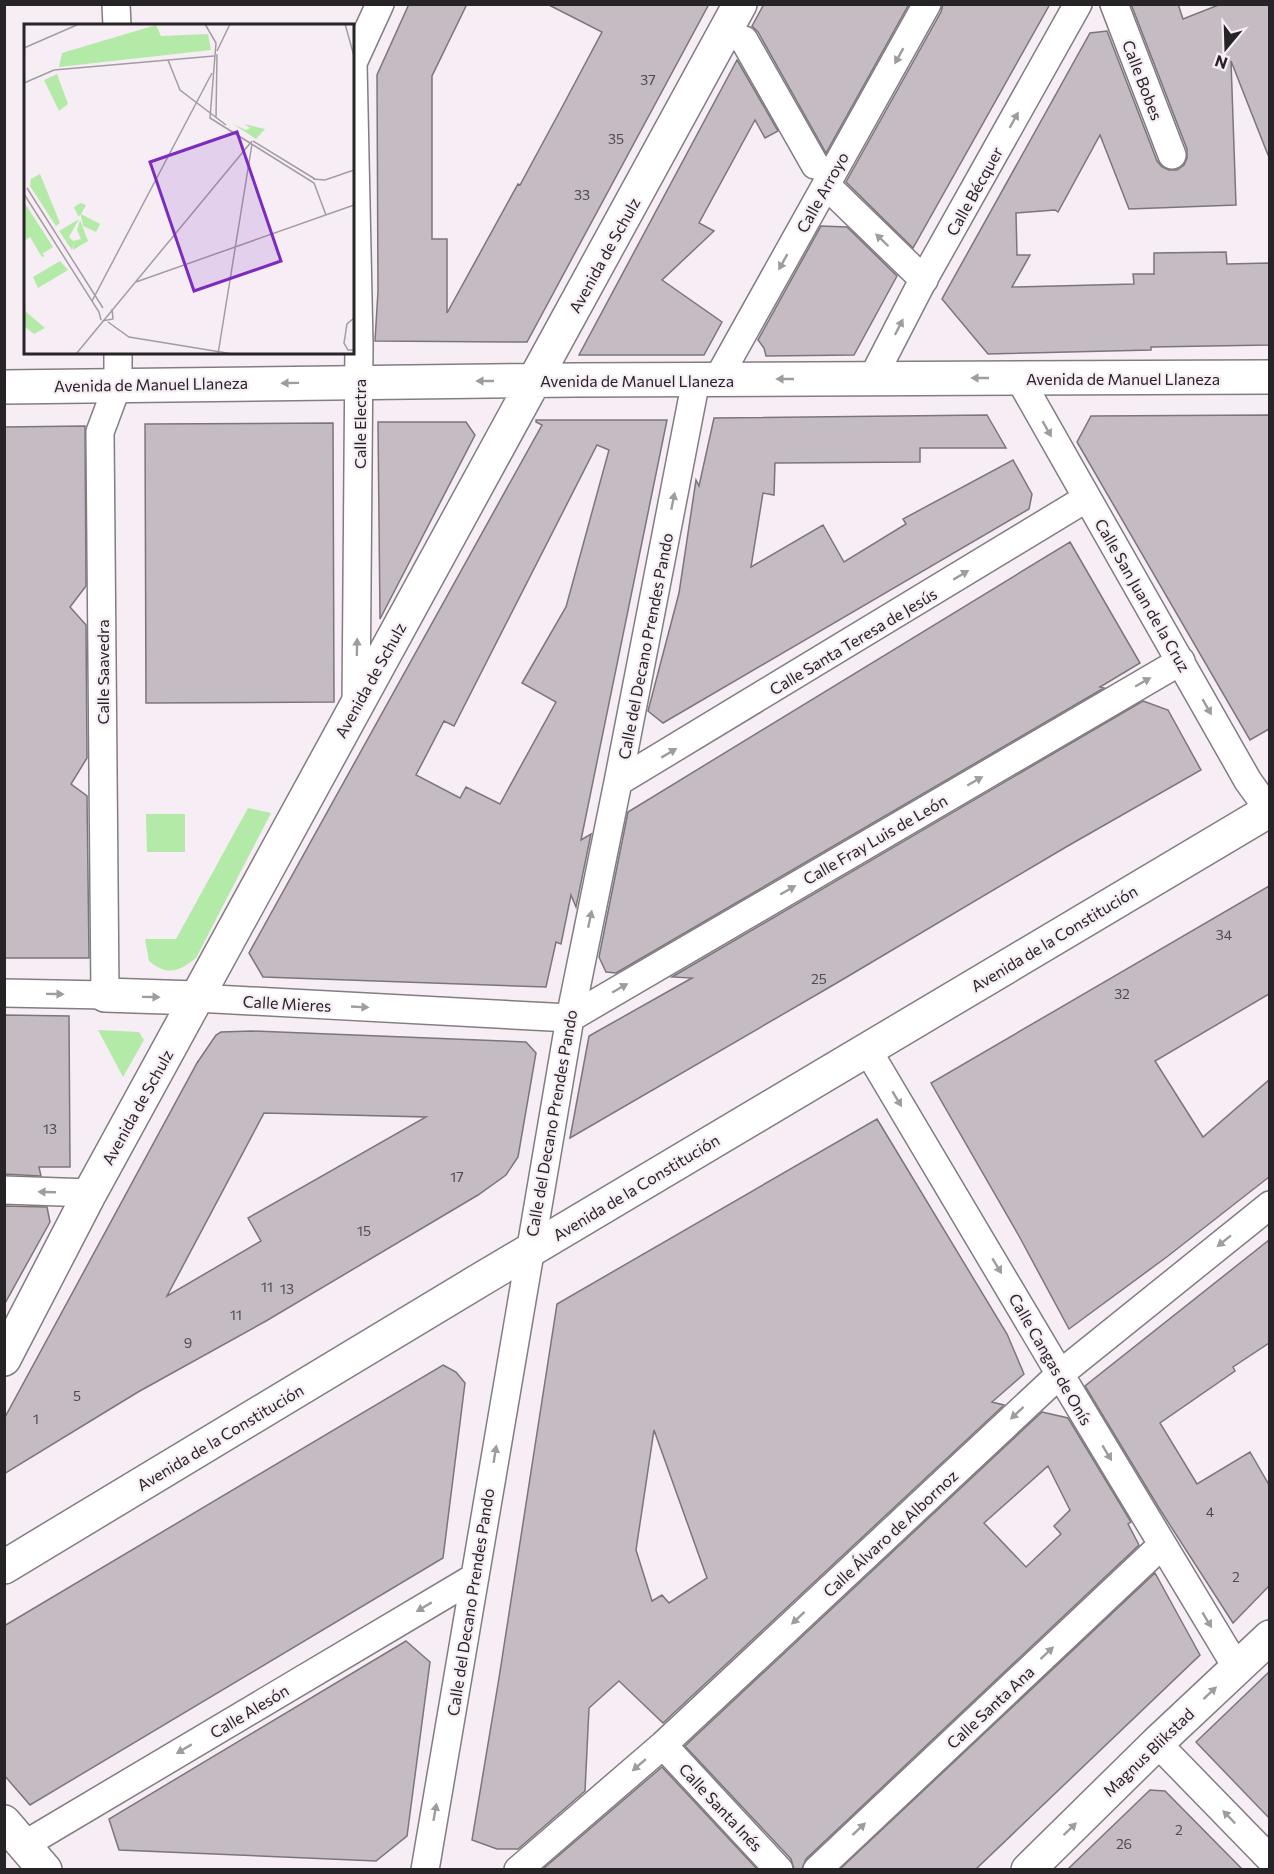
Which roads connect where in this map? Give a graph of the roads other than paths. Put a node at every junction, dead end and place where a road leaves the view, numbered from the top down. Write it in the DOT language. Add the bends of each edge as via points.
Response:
graph roads {
  1 [pos="116,4"];
  2 [pos="380,4"];
  3 [pos="740,4"];
  4 [pos="927,4"];
  5 [pos="1078,4"];
  6 [pos="1114,4"];
  7 [pos="117,24"];
  8 [pos="744,40"];
  9 [pos="354,61"];
  10 [pos="354,116"];
  11 [pos="1172,154"];
  12 [pos="820,175"];
  13 [pos="924,280"];
  14 [pos="118,368"];
  15 [pos="1269,377"];
  16 [pos="1019,378"];
  17 [pos="872,379"];
  18 [pos="707,380"];
  19 [pos="535,381"];
  20 [pos="359,382"];
  21 [pos="4,387"];
  22 [pos="1088,498"];
  23 [pos="1181,661"];
  24 [pos="356,705"];
  25 [pos="618,782"];
  26 [pos="1269,810"];
  27 [pos="4,993"];
  28 [pos="105,995"];
  29 [pos="196,998"];
  30 [pos="570,1018"];
  31 [pos="867,1049"];
  32 [pos="4,1190"];
  33 [pos="90,1193"];
  34 [pos="1269,1205"];
  35 [pos="529,1252"];
  36 [pos="4,1359"];
  37 [pos="1060,1374"];
  38 [pos="1162,1545"];
  39 [pos="4,1567"];
  40 [pos="475,1577"];
  41 [pos="1269,1637"];
  42 [pos="1237,1668"];
  43 [pos="1157,1743"];
  44 [pos="663,1745"];
  45 [pos="14,1833"];
  46 [pos="1269,1859"];
  47 [pos="45,1869"];
  48 [pos="425,1869"];
  49 [pos="518,1869"];
  50 [pos="779,1869"];
  51 [pos="817,1869"];
  52 [pos="1028,1869"];
  1 -- 7 [label="street"];
  2 -- 9 [label="street, Calle Electra"];
  3 -- 19 [label="main road, Avenida de Schulz"];
  4 -- 12 [label="street, Calle Arroyo, one-way"];
  13 -- 5 [label="street, Calle Bécquer, one-way"];
  6 -- 11 [label="street, Calle Bobes"];
  8 -- 12 [label="street"];
  10 -- 20 [label="street, Calle Electra"];
  13 -- 12 [label="street, one-way"];
  12 -- 18 [label="street, Calle Arroyo, one-way"];
  17 -- 13 [label="street, Calle Bécquer, one-way"];
  20 -- 14 [label="main road, Avenida de Manuel Llaneza, one-way"];
  14 -- 21 [label="main road, Avenida de Manuel Llaneza"];
  14 -- 28 [label="street, Calle Saavedra" via="100,432"];
  15 -- 16 [label="main road, Avenida de Manuel Llaneza"];
  16 -- 17 [label="main road, Avenida de Manuel Llaneza, one-way"];
  16 -- 22 [label="street, Calle San Juan de la Cruz, one-way"];
  17 -- 18 [label="main road, Avenida de Manuel Llaneza, one-way"];
  18 -- 19 [label="main road, Avenida de Manuel Llaneza"];
  25 -- 18 [label="street, Calle del Decano Prendes Pando, one-way"];
  19 -- 20 [label="main road, Avenida de Manuel Llaneza, one-way"];
  19 -- 24 [label="main road, Avenida de Schulz"];
  24 -- 20 [label="street, Calle Electra, one-way"];
  22 -- 23 [label="street, Calle San Juan de la Cruz"];
  25 -- 22 [label="street, Calle Santa Teresa de Jesús, one-way"];
  23 -- 26 [label="street, Calle San Juan de la Cruz, one-way" via="1248,781"];
  30 -- 23 [label="street, Calle Fray Luis de León, one-way"];
  24 -- 29 [label="main road, Avenida de Schulz"];
  30 -- 25 [label="street, Calle del Decano Prendes Pando, one-way"];
  26 -- 31 [label="main road, Avenida de la Constitución"];
  27 -- 28 [label="street, Calle Mieres, one-way"];
  28 -- 29 [label="main road, Calle Mieres, one-way"];
  29 -- 30 [label="street, Calle Mieres, one-way"];
  29 -- 33 [label="main road, Avenida de Schulz"];
  30 -- 35 [label="street, Calle del Decano Prendes Pando"];
  31 -- 35 [label="main road, Avenida de la Constitución"];
  31 -- 37 [label="street, Calle Cangas de Onís, one-way"];
  33 -- 32 [label="street, one-way"];
  33 -- 36 [label="main road, Avenida de Schulz"];
  34 -- 37 [label="street, Calle Álvaro de Albornoz, one-way"];
  35 -- 39 [label="main road, Avenida de la Constitución"];
  40 -- 35 [label="street, Calle del Decano Prendes Pando, one-way"];
  37 -- 38 [label="street, Calle Cangas de Onís, one-way"];
  37 -- 44 [label="street, Calle Álvaro de Albornoz, one-way"];
  38 -- 42 [label="street, Calle Cangas de Onís, one-way"];
  51 -- 38 [label="street, Calle Santa Ana, one-way"];
  40 -- 45 [label="street, Calle Alesón, one-way"];
  48 -- 40 [label="street, Calle del Decano Prendes Pando, one-way"];
  41 -- 42 [label="main road, Magnus Blikstad"];
  43 -- 42 [label="main road, Magnus Blikstad, one-way"];
  46 -- 43 [label="street, one-way"];
  52 -- 43 [label="main road, Magnus Blikstad, one-way"];
  44 -- 49 [label="street, Calle Álvaro de Albornoz, one-way"];
  44 -- 50 [label="street, Calle Santa Inés"];
  45 -- 47 [label="main road"];
}
